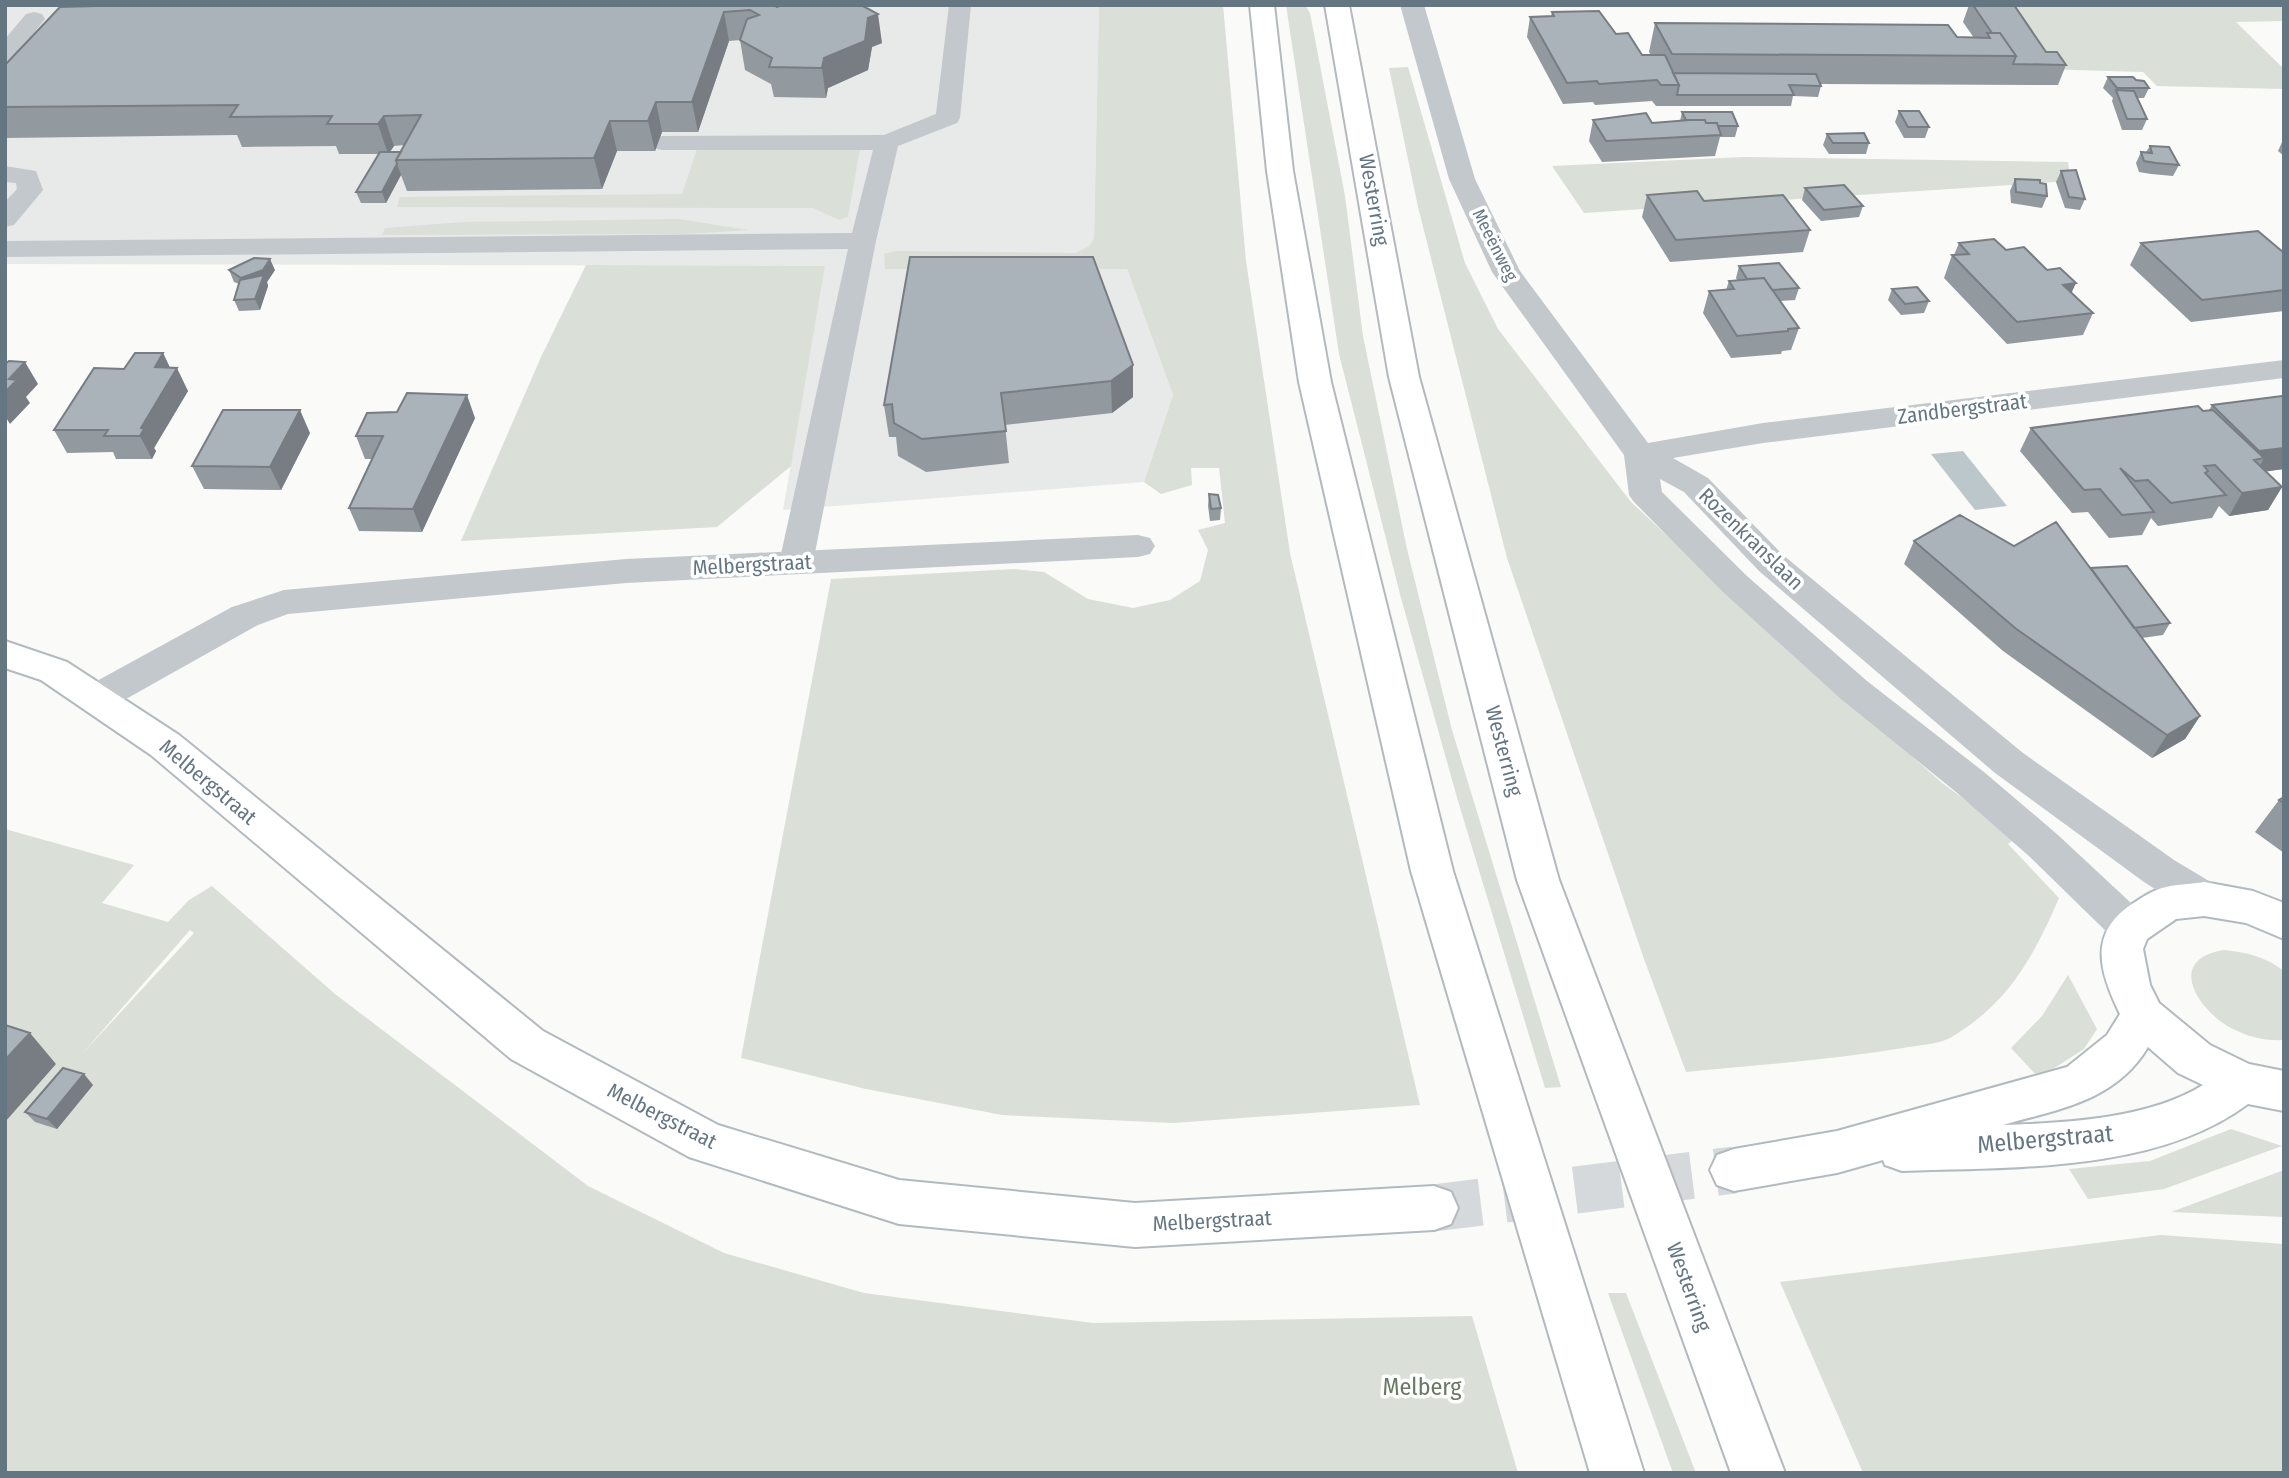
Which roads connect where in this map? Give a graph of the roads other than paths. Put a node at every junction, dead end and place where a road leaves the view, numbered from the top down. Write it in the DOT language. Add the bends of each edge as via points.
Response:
graph roads {
  1 [pos="960,5"];
  2 [pos="1262,5"];
  3 [pos="1337,5"];
  4 [pos="1412,5"];
  5 [pos="34,19"];
  6 [pos="5,54"];
  7 [pos="887,142"];
  8 [pos="662,143"];
  9 [pos="5,174"];
  10 [pos="5,219"];
  11 [pos="863,241"];
  12 [pos="5,249"];
  13 [pos="2284,369"];
  14 [pos="1640,454"];
  15 [pos="1138,546"];
  16 [pos="796,563"];
  17 [pos="5,654"];
  18 [pos="97,698"];
  19 [pos="2204,899"];
  20 [pos="2284,922"];
  21 [pos="2130,928"];
  22 [pos="2143,1016"];
  23 [pos="2263,1087"];
  24 [pos="1837,1152"];
  25 [pos="1734,1170"];
  26 [pos="1434,1208"];
  27 [pos="1617,1473"];
  28 [pos="1758,1473"];
  1 -- 7 [label="lane" via="948,118"];
  2 -- 27 [label="main road" via="1280,171 1315,382 1429,858"];
  3 -- 28 [label="main road, Westerring" via="1404,377 1538,880"];
  4 -- 14 [label="street, Meeënweg" via="1462,179 1506,272"];
  5 -- 6 [label="lane"];
  7 -- 8 [label="lane"];
  7 -- 11 [label="lane"];
  9 -- 10 [label="lane" via="27,176 30,190"];
  11 -- 12 [label="lane"];
  11 -- 16 [label="lane"];
  13 -- 14 [label="street, Zandbergstraat" via="1763,433"];
  14 -- 19 [label="street, Rozenkranslaan" via="1696,485 1771,563 2009,763"];
  14 -- 21 [label="street, Rozenkranslaan" via="1646,495 1735,584 1854,690 2044,846"];
  15 -- 16 [label="street, Melbergstraat"];
  16 -- 18 [label="street, Melbergstraat" via="626,571 284,602 245,616"];
  17 -- 18 [label="main road, Melbergstraat" via="54,671"];
  18 -- 26 [label="main road, Melbergstraat" via="164,745 527,1045 706,1142 899,1202 1135,1226"];
  19 -- 20 [label="main road, Rozenkranslaan" via="2253,908"];
  19 -- 21 [label="main road, Rozenkranslaan" via="2167,903"];
  21 -- 22 [label="main road" via="2122,949 2127,986"];
  22 -- 23 [label="main road" via="2194,1059"];
  22 -- 24 [label="main road, Melbergstraat" via="2123,1049 2081,1083"];
  23 -- 24 [label="main road, Melbergstraat" via="2144,1129 2048,1143"];
  24 -- 25 [label="main road, Melbergstraat"];
}
